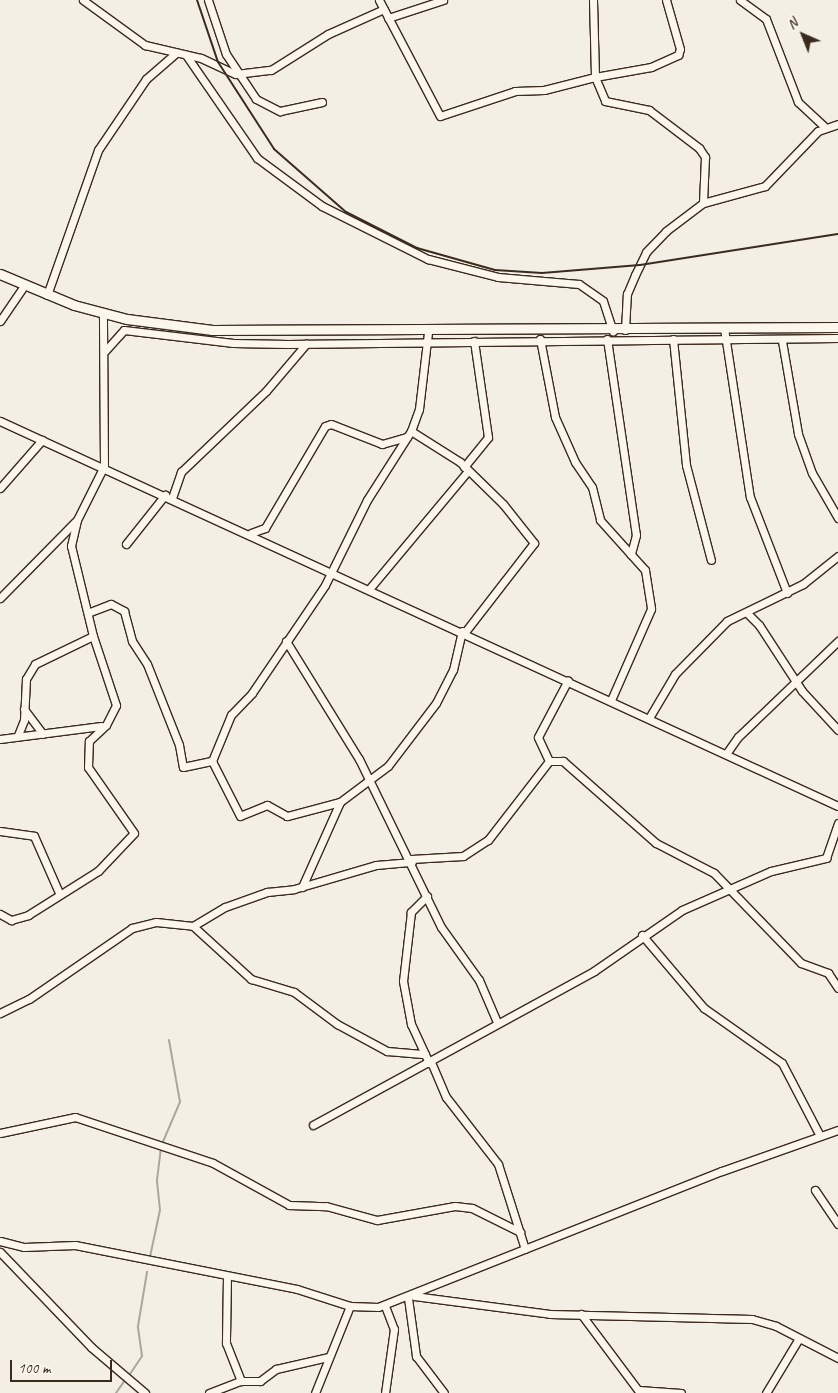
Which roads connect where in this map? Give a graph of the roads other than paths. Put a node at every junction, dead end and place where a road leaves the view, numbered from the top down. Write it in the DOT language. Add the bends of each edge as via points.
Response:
graph roads {
  1 [pos="83,0"];
  2 [pos="208,0"];
  3 [pos="379,0"];
  4 [pos="443,0"];
  5 [pos="593,0"];
  6 [pos="666,0"];
  7 [pos="740,0"];
  8 [pos="384,9"];
  9 [pos="388,18"];
  10 [pos="176,53"];
  11 [pos="186,55"];
  12 [pos="236,74"];
  13 [pos="595,76"];
  14 [pos="322,102"];
  15 [pos="838,124"];
  16 [pos="824,126"];
  17 [pos="703,203"];
  18 [pos="0,274"];
  19 [pos="24,286"];
  20 [pos="46,295"];
  21 [pos="103,313"];
  22 [pos="0,321"];
  23 [pos="838,327"];
  24 [pos="724,328"];
  25 [pos="625,330"];
  26 [pos="613,331"];
  27 [pos="428,332"];
  28 [pos="838,338"];
  29 [pos="540,339"];
  30 [pos="607,339"];
  31 [pos="673,339"];
  32 [pos="726,339"];
  33 [pos="474,341"];
  34 [pos="782,341"];
  35 [pos="426,342"];
  36 [pos="306,344"];
  37 [pos="105,351"];
  38 [pos="0,420"];
  39 [pos="409,434"];
  40 [pos="42,440"];
  41 [pos="104,466"];
  42 [pos="466,469"];
  43 [pos="0,488"];
  44 [pos="169,497"];
  45 [pos="838,518"];
  46 [pos="77,520"];
  47 [pos="250,533"];
  48 [pos="126,544"];
  49 [pos="631,554"];
  50 [pos="838,556"];
  51 [pos="711,560"];
  52 [pos="331,571"];
  53 [pos="370,588"];
  54 [pos="787,593"];
  55 [pos="0,598"];
  56 [pos="90,612"];
  57 [pos="747,613"];
  58 [pos="463,632"];
  59 [pos="92,636"];
  60 [pos="286,641"];
  61 [pos="838,641"];
  62 [pos="568,680"];
  63 [pos="797,682"];
  64 [pos="611,700"];
  65 [pos="24,709"];
  66 [pos="648,718"];
  67 [pos="106,725"];
  68 [pos="838,730"];
  69 [pos="43,734"];
  70 [pos="18,735"];
  71 [pos="0,738"];
  72 [pos="726,754"];
  73 [pos="212,761"];
  74 [pos="548,762"];
  75 [pos="370,780"];
  76 [pos="340,802"];
  77 [pos="838,806"];
  78 [pos="838,823"];
  79 [pos="0,831"];
  80 [pos="412,861"];
  81 [pos="302,887"];
  82 [pos="730,889"];
  83 [pos="60,895"];
  84 [pos="427,896"];
  85 [pos="0,914"];
  86 [pos="193,926"];
  87 [pos="642,935"];
  88 [pos="838,988"];
  89 [pos="0,1013"];
  90 [pos="497,1022"];
  91 [pos="424,1054"];
  92 [pos="430,1063"];
  93 [pos="313,1125"];
  94 [pos="838,1130"];
  95 [pos="0,1133"];
  96 [pos="820,1136"];
  97 [pos="815,1190"];
  98 [pos="838,1224"];
  99 [pos="520,1232"];
  100 [pos="0,1241"];
  101 [pos="525,1249"];
  102 [pos="0,1252"];
  103 [pos="227,1276"];
  104 [pos="411,1297"];
  105 [pos="350,1306"];
  106 [pos="384,1306"];
  107 [pos="580,1314"];
  108 [pos="798,1340"];
  109 [pos="328,1357"];
  110 [pos="838,1358"];
  111 [pos="241,1381"];
  112 [pos="640,1392"];
  113 [pos="145,1393"];
  114 [pos="209,1393"];
  115 [pos="315,1393"];
  116 [pos="385,1393"];
  117 [pos="444,1393"];
  118 [pos="682,1393"];
  119 [pos="766,1393"];
  1 -- 10 [label="street" via="141,43"];
  2 -- 12 [label="street"];
  3 -- 8 [label="street"];
  4 -- 9 [label="street"];
  5 -- 13 [label="street"];
  6 -- 13 [label="street" via="680,49 678,56 651,67"];
  7 -- 16 [label="street" via="766,19 798,102"];
  8 -- 9 [label="street"];
  8 -- 12 [label="street" via="328,34 270,70"];
  9 -- 13 [label="street" via="440,116 515,91 544,90"];
  10 -- 11 [label="street"];
  10 -- 20 [label="street" via="146,79 98,150"];
  11 -- 12 [label="street"];
  11 -- 26 [label="street" via="257,158 322,206 428,259 498,276 579,284 603,302"];
  12 -- 14 [label="street" via="272,110"];
  13 -- 17 [label="street" via="605,101 649,110 699,148 705,158"];
  15 -- 16 [label="street"];
  16 -- 17 [label="street" via="765,186"];
  17 -- 25 [label="street" via="646,252 627,294"];
  18 -- 19 [label="main road"];
  19 -- 20 [label="main road"];
  19 -- 22 [label="street"];
  20 -- 21 [label="main road"];
  21 -- 27 [label="main road" via="212,330"];
  21 -- 37 [label="street"];
  23 -- 24 [label="main road"];
  24 -- 25 [label="main road"];
  24 -- 32 [label="street"];
  25 -- 26 [label="main road"];
  26 -- 27 [label="main road"];
  27 -- 35 [label="street"];
  28 -- 34 [label="street"];
  29 -- 30 [label="street"];
  29 -- 33 [label="street"];
  29 -- 49 [label="street" via="548,391 561,431 592,486 600,520"];
  30 -- 31 [label="street"];
  30 -- 49 [label="street" via="636,536"];
  31 -- 32 [label="street"];
  31 -- 51 [label="street" via="686,466"];
  32 -- 34 [label="street"];
  32 -- 54 [label="street" via="750,497"];
  33 -- 35 [label="street"];
  33 -- 42 [label="street" via="488,437"];
  34 -- 45 [label="street" via="798,434 812,473"];
  35 -- 36 [label="street"];
  35 -- 39 [label="street" via="419,409"];
  36 -- 37 [label="street" via="233,343 124,330"];
  36 -- 44 [label="street" via="266,391 181,472"];
  37 -- 41 [label="street"];
  38 -- 40 [label="street"];
  39 -- 42 [label="street"];
  39 -- 47 [label="street" via="382,444 331,424 325,426 265,528"];
  39 -- 52 [label="street" via="367,500"];
  40 -- 41 [label="street"];
  40 -- 43 [label="street"];
  41 -- 44 [label="street"];
  41 -- 46 [label="street"];
  42 -- 53 [label="street"];
  42 -- 58 [label="street" via="503,504 534,546"];
  44 -- 47 [label="street"];
  44 -- 48 [label="street"];
  46 -- 55 [label="street"];
  46 -- 56 [label="street" via="72,560"];
  47 -- 52 [label="street"];
  49 -- 64 [label="street" via="645,570 651,609"];
  50 -- 54 [label="street"];
  52 -- 53 [label="street"];
  52 -- 60 [label="street"];
  53 -- 58 [label="street"];
  54 -- 57 [label="street"];
  56 -- 59 [label="street"];
  56 -- 73 [label="street" via="115,604 124,611 132,641 147,664 178,744 183,767"];
  57 -- 63 [label="street"];
  57 -- 66 [label="street" via="727,621 675,674"];
  58 -- 62 [label="street"];
  58 -- 75 [label="street" via="454,670 436,703 388,766"];
  59 -- 65 [label="street" via="35,664 26,679"];
  59 -- 67 [label="street" via="116,705"];
  60 -- 73 [label="street" via="252,693 231,715"];
  60 -- 75 [label="street"];
  61 -- 63 [label="street"];
  62 -- 64 [label="street"];
  62 -- 74 [label="street" via="538,737"];
  63 -- 68 [label="street"];
  63 -- 72 [label="street" via="738,737"];
  64 -- 66 [label="street"];
  65 -- 69 [label="street"];
  65 -- 70 [label="street"];
  66 -- 72 [label="street"];
  67 -- 69 [label="street"];
  67 -- 83 [label="street" via="90,741 88,767 134,833 98,871"];
  69 -- 70 [label="street"];
  70 -- 71 [label="street"];
  72 -- 77 [label="street"];
  73 -- 76 [label="street" via="240,816 267,806 288,816"];
  74 -- 80 [label="street" via="475,852"];
  74 -- 82 [label="street" via="562,761 656,843 714,873"];
  75 -- 76 [label="street"];
  75 -- 80 [label="street"];
  76 -- 81 [label="street"];
  78 -- 82 [label="street" via="826,858 771,870"];
  79 -- 83 [label="street" via="34,836"];
  80 -- 81 [label="street" via="363,868"];
  80 -- 84 [label="street"];
  81 -- 86 [label="street" via="260,894"];
  82 -- 87 [label="street" via="682,910"];
  82 -- 88 [label="street" via="800,963 828,974"];
  83 -- 85 [label="street" via="16,920"];
  84 -- 90 [label="street" via="446,936 479,980"];
  84 -- 91 [label="street" via="411,912 403,981 411,1024"];
  86 -- 89 [label="street" via="156,922 132,928 29,999"];
  86 -- 91 [label="street" via="250,979 294,992 337,1024 387,1051"];
  87 -- 90 [label="street" via="594,971"];
  87 -- 96 [label="street" via="698,1003 782,1063"];
  90 -- 92 [label="street"];
  91 -- 92 [label="street"];
  92 -- 93 [label="street" via="379,1085"];
  92 -- 99 [label="street" via="446,1097 494,1156"];
  94 -- 96 [label="street"];
  95 -- 99 [label="street" via="75,1117 213,1163 256,1183 281,1203 326,1206 377,1220 455,1206 472,1208"];
  96 -- 101 [label="street"];
  97 -- 98 [label="street"];
  99 -- 101 [label="street"];
  100 -- 103 [label="street" via="24,1247 75,1245"];
  101 -- 104 [label="street"];
  102 -- 113 [label="street" via="91,1347"];
  103 -- 105 [label="street" via="297,1289"];
  103 -- 111 [label="street" via="226,1343"];
  104 -- 106 [label="street"];
  104 -- 107 [label="street"];
  104 -- 117 [label="street" via="416,1356"];
  105 -- 106 [label="street"];
  105 -- 109 [label="street"];
  106 -- 116 [label="street" via="394,1329"];
  107 -- 108 [label="street" via="752,1319 776,1326"];
  107 -- 112 [label="street"];
  108 -- 110 [label="street"];
  108 -- 119 [label="street"];
  109 -- 111 [label="street" via="276,1369 260,1381"];
  109 -- 115 [label="street"];
  111 -- 114 [label="street"];
  112 -- 118 [label="street"];
}
